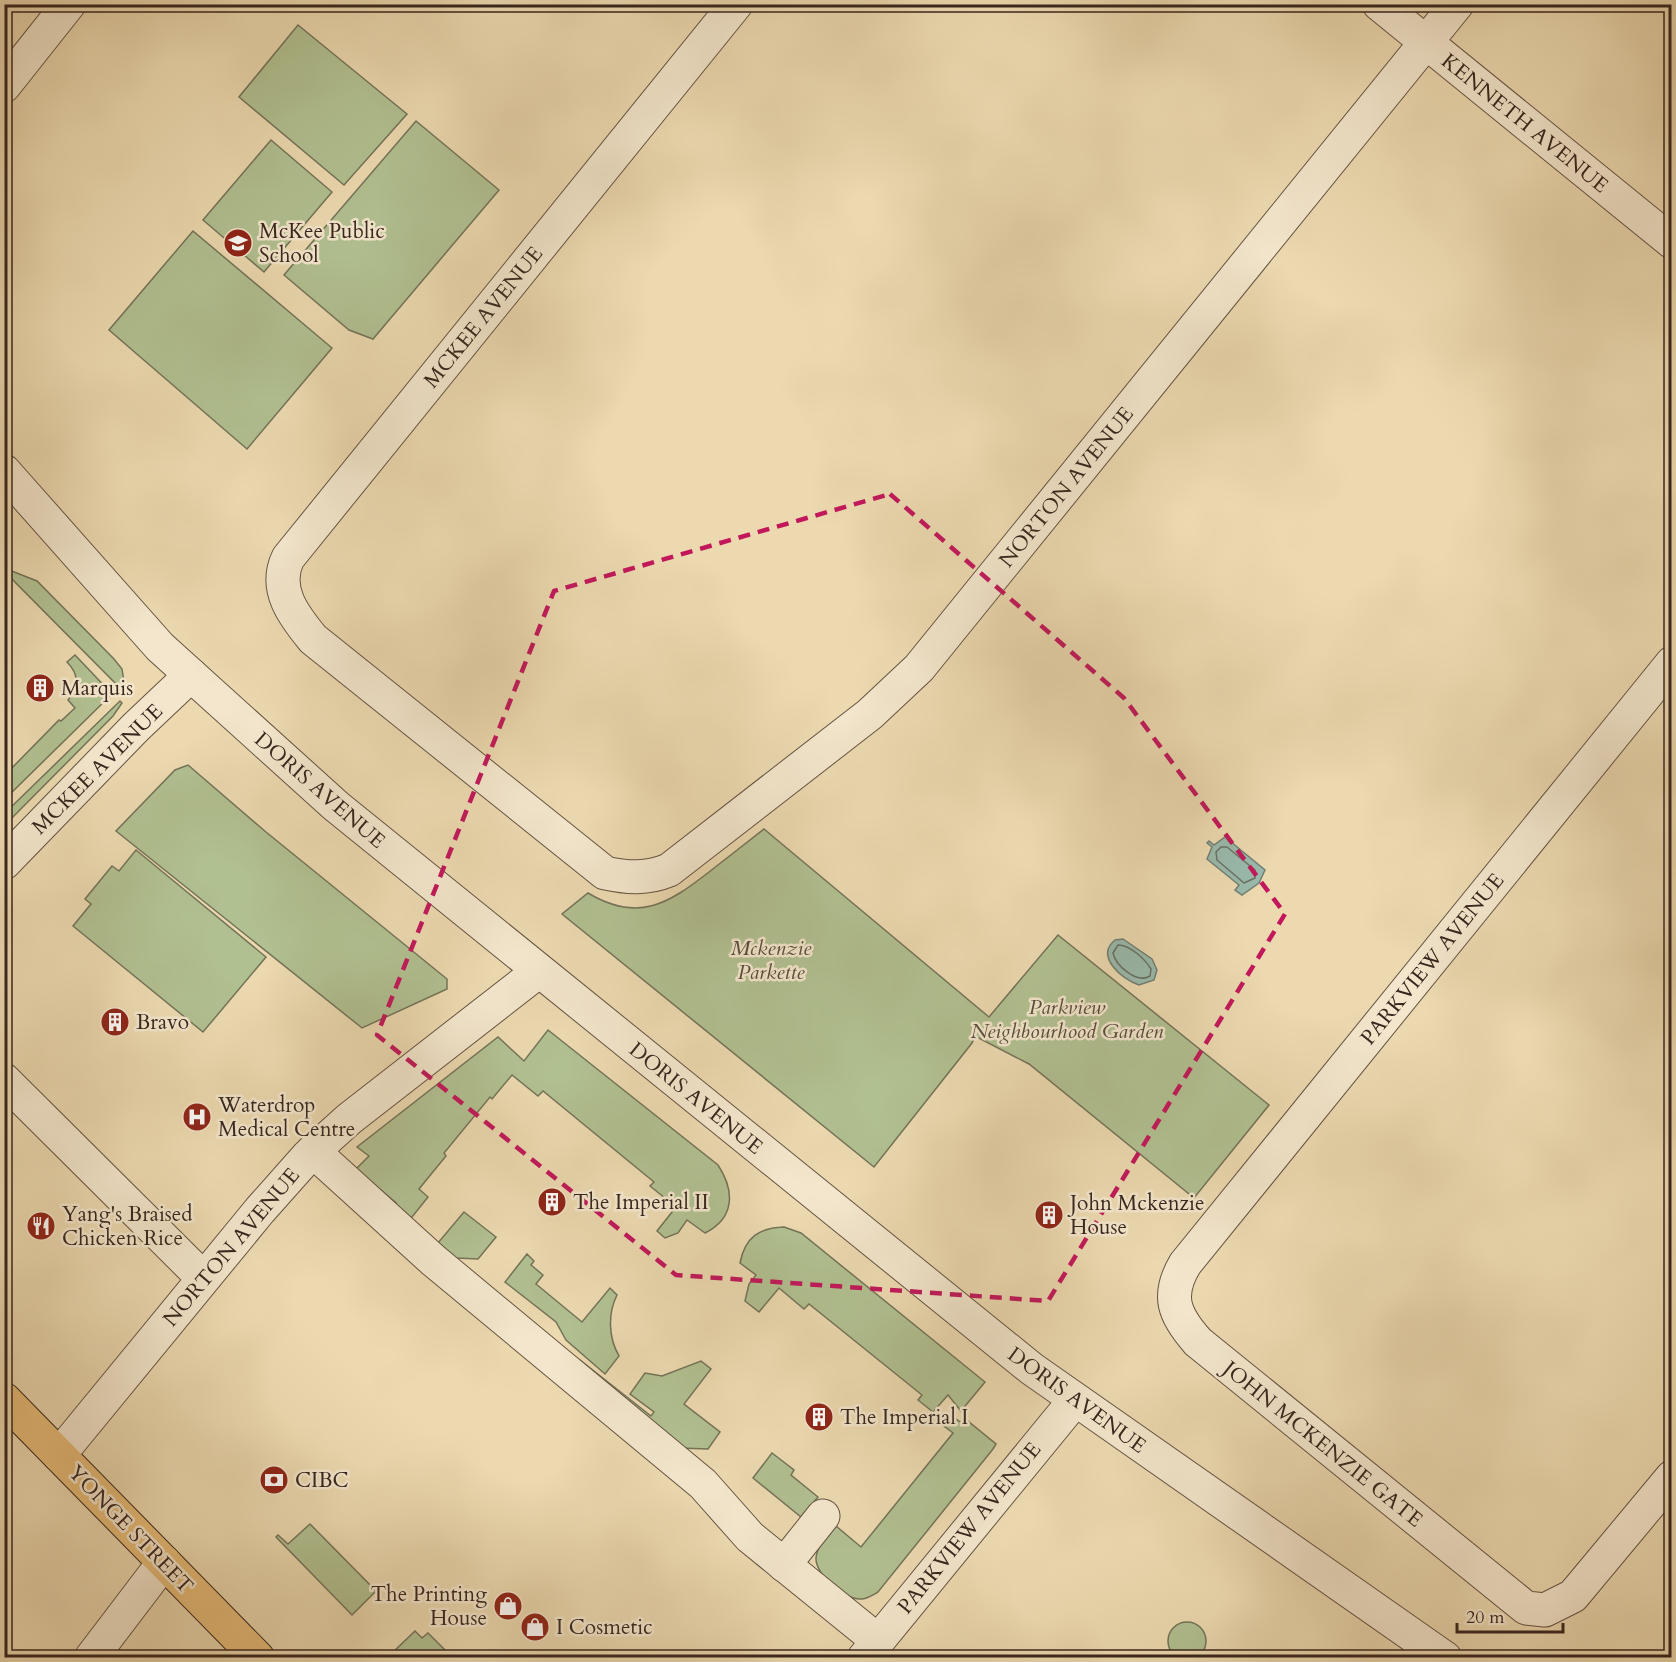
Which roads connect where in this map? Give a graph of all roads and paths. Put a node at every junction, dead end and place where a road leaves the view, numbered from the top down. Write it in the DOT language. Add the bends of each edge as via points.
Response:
graph roads {
  1 [pos="69,4"];
  2 [pos="736,4"];
  3 [pos="1379,4"];
  4 [pos="1457,4"];
  5 [pos="1426,43"];
  6 [pos="4,86"];
  7 [pos="1671,242"];
  8 [pos="4,471"];
  9 [pos="1671,663"];
  10 [pos="191,675"];
  11 [pos="4,863"];
  12 [pos="605,873"];
  13 [pos="539,971"];
  14 [pos="4,1080"];
  15 [pos="313,1151"];
  16 [pos="1192,1254"];
  17 [pos="203,1278"];
  18 [pos="4,1400"];
  19 [pos="1075,1400"];
  20 [pos="59,1455"];
  21 [pos="1671,1477"];
  22 [pos="823,1516"];
  23 [pos="164,1562"];
  24 [pos="784,1565"];
  25 [pos="871,1649"];
  26 [pos="91,1658"];
  27 [pos="258,1658"];
  28 [pos="1445,1658"];
  1 -- 6 [label="street"];
  2 -- 12 [label="street, MCKEE AVENUE" via="288,558 282,580 295,615 313,639"];
  3 -- 5 [label="street, KENNETH AVENUE"];
  4 -- 5 [label="street, NORTON AVENUE"];
  5 -- 7 [label="street, KENNETH AVENUE"];
  5 -- 12 [label="street, NORTON AVENUE" via="919,668 870,714 669,870 638,878"];
  8 -- 10 [label="street, DORIS AVENUE" via="160,647"];
  9 -- 16 [label="street, PARKVIEW AVENUE"];
  10 -- 11 [label="street, MCKEE AVENUE"];
  10 -- 13 [label="street, DORIS AVENUE" via="336,806"];
  13 -- 15 [label="street, NORTON AVENUE" via="348,1119"];
  13 -- 19 [label="street, DORIS AVENUE"];
  14 -- 17 [label="street"];
  15 -- 17 [label="street, NORTON AVENUE"];
  15 -- 24 [label="street" via="433,1260 703,1484 750,1538"];
  16 -- 21 [label="street, JOHN MCKENZIE GATE" via="1179,1274 1173,1296 1181,1321 1197,1342 1526,1608 1545,1610 1573,1596"];
  17 -- 20 [label="street, NORTON AVENUE"];
  18 -- 20 [label="main road, YONGE STREET"];
  19 -- 25 [label="street, PARKVIEW AVENUE"];
  19 -- 28 [label="street, DORIS AVENUE"];
  20 -- 23 [label="main road, YONGE STREET"];
  22 -- 24 [label="street"];
  23 -- 26 [label="street"];
  23 -- 27 [label="main road, YONGE STREET"];
  24 -- 25 [label="street"];
}
